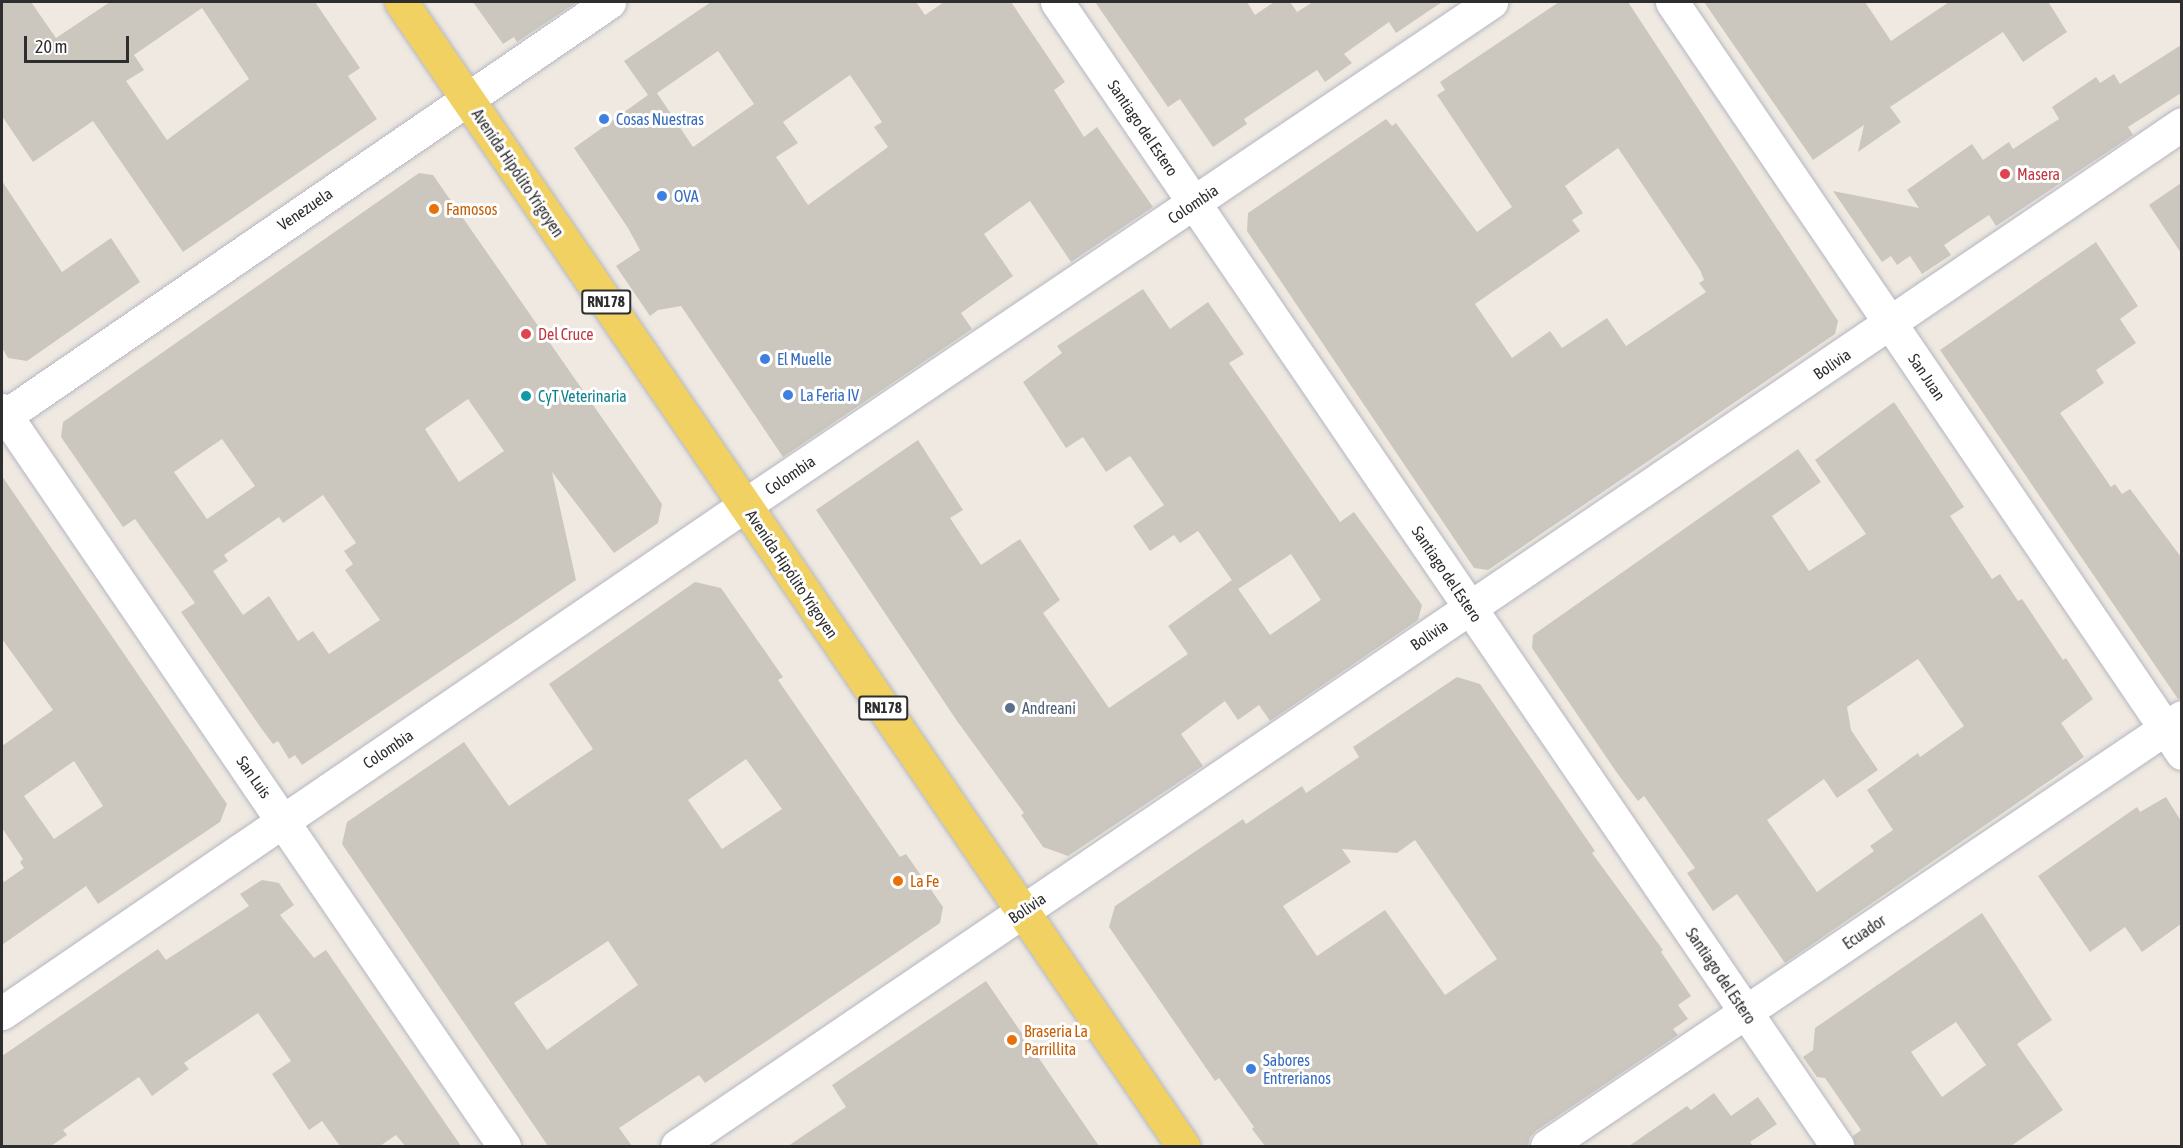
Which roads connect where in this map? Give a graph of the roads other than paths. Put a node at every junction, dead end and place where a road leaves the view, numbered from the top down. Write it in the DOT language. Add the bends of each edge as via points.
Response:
graph roads {
  1 [pos="401,2"];
  2 [pos="609,2"];
  3 [pos="1057,2"];
  4 [pos="1491,2"];
  5 [pos="1672,2"];
  6 [pos="466,98"];
  7 [pos="2181,124"];
  8 [pos="1194,203"];
  9 [pos="1891,324"];
  10 [pos="3,414"];
  11 [pos="745,505"];
  12 [pos="1469,607"];
  13 [pos="2176,733"];
  14 [pos="284,820"];
  15 [pos="1022,911"];
  16 [pos="1746,1012"];
  17 [pos="2,1013"];
  18 [pos="504,1146"];
  19 [pos="677,1146"];
  20 [pos="1183,1146"];
  21 [pos="1546,1146"];
  22 [pos="1837,1146"];
  1 -- 6 [label="main road, Avenida Hipólito Yrigoyen / RN178"];
  2 -- 6 [label="street, Venezuela"];
  3 -- 8 [label="street, Santiago del Estero"];
  4 -- 8 [label="street, Colombia"];
  5 -- 9 [label="street, San Juan"];
  6 -- 10 [label="street, Venezuela"];
  6 -- 11 [label="main road, Avenida Hipólito Yrigoyen / RN178"];
  7 -- 9 [label="street, Bolivia"];
  8 -- 11 [label="street, Colombia"];
  8 -- 12 [label="street, Santiago del Estero"];
  9 -- 12 [label="street, Bolivia"];
  9 -- 13 [label="street, San Juan"];
  10 -- 14 [label="street, San Luis"];
  11 -- 14 [label="street, Colombia"];
  11 -- 15 [label="main road, Avenida Hipólito Yrigoyen / RN178"];
  12 -- 15 [label="street, Bolivia"];
  12 -- 16 [label="street, Santiago del Estero"];
  13 -- 16 [label="street, Ecuador"];
  14 -- 17 [label="street, Colombia"];
  14 -- 18 [label="street, San Luis"];
  15 -- 19 [label="street, Bolivia"];
  15 -- 20 [label="main road, Avenida Hipólito Yrigoyen / RN178"];
  16 -- 21 [label="street, Ecuador"];
  16 -- 22 [label="street, Santiago del Estero"];
}
